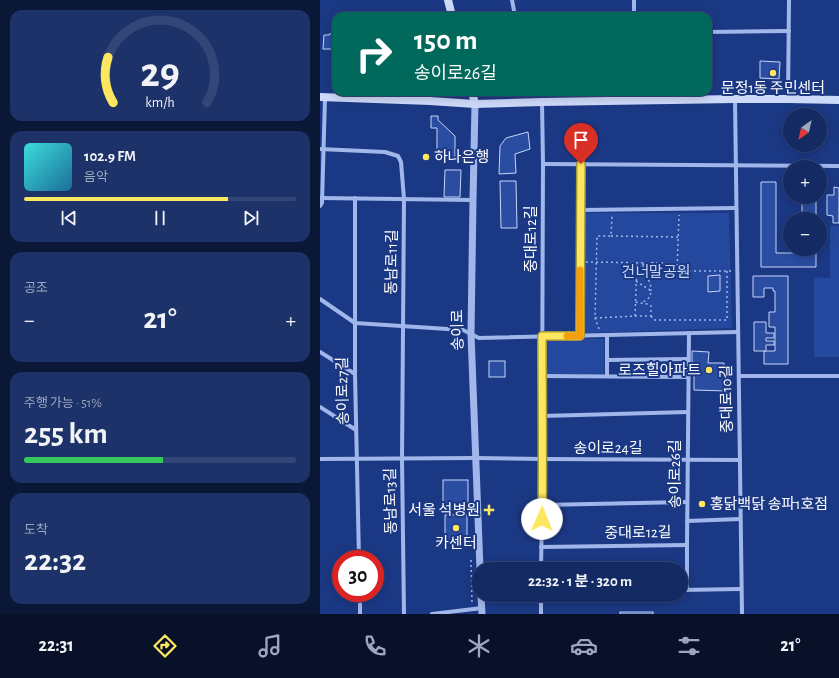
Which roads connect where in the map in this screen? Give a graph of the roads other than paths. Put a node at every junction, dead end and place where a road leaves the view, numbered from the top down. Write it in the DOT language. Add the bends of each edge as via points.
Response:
graph roads {
  1 [pos="448,0"];
  2 [pos="512,0"];
  3 [pos="634,0"];
  4 [pos="789,0"];
  5 [pos="451,12"];
  6 [pos="514,12"];
  7 [pos="634,12"];
  8 [pos="789,31"];
  9 [pos="712,32"];
  10 [pos="473,96"];
  11 [pos="633,96"];
  12 [pos="322,97"];
  13 [pos="735,99"];
  14 [pos="788,99"];
  15 [pos="839,100"];
  16 [pos="542,102"];
  17 [pos="475,104"];
  18 [pos="322,149"];
  19 [pos="543,164"];
  20 [pos="581,164"];
  21 [pos="736,165"];
  22 [pos="839,166"];
  23 [pos="321,198"];
  24 [pos="355,198"];
  25 [pos="404,199"];
  26 [pos="473,200"];
  27 [pos="320,206"];
  28 [pos="736,208"];
  29 [pos="581,210"];
  30 [pos="320,299"];
  31 [pos="355,323"];
  32 [pos="403,326"];
  33 [pos="738,332"];
  34 [pos="688,333"];
  35 [pos="471,334"];
  36 [pos="607,335"];
  37 [pos="542,336"];
  38 [pos="580,336"];
  39 [pos="320,352"];
  40 [pos="688,359"];
  41 [pos="607,360"];
  42 [pos="355,374"];
  43 [pos="542,376"];
  44 [pos="606,376"];
  45 [pos="738,376"];
  46 [pos="839,376"];
  47 [pos="688,377"];
  48 [pos="320,407"];
  49 [pos="688,412"];
  50 [pos="542,416"];
  51 [pos="356,430"];
  52 [pos="476,458"];
  53 [pos="320,459"];
  54 [pos="402,459"];
  55 [pos="543,459"];
  56 [pos="356,460"];
  57 [pos="688,460"];
  58 [pos="740,460"];
  59 [pos="687,502"];
  60 [pos="542,505"];
  61 [pos="740,519"];
  62 [pos="687,521"];
  63 [pos="687,545"];
  64 [pos="541,547"];
  65 [pos="359,550"];
  66 [pos="480,562"];
  67 [pos="541,562"];
  68 [pos="687,562"];
  69 [pos="688,590"];
  70 [pos="741,590"];
  71 [pos="360,602"];
  72 [pos="541,602"];
  73 [pos="482,611"];
  74 [pos="360,614"];
  75 [pos="404,614"];
  76 [pos="432,614"];
  77 [pos="541,614"];
  78 [pos="742,614"];
  1 -- 5 [label="main road"];
  2 -- 6 [label="street"];
  3 -- 7 [label="street"];
  4 -- 8 [label="street"];
  8 -- 9 [label="street"];
  8 -- 14 [label="street"];
  10 -- 17 [label="main road, 송이로"];
  11 -- 13 [label="main road"];
  11 -- 16 [label="main road"];
  12 -- 17 [label="main road"];
  12 -- 18 [label="street"];
  13 -- 14 [label="main road"];
  13 -- 21 [label="street, 중대로10길"];
  14 -- 15 [label="main road"];
  16 -- 17 [label="main road"];
  16 -- 19 [label="street, 중대로12길"];
  17 -- 26 [label="street, 송이로"];
  18 -- 23 [label="street"];
  18 -- 25 [label="street, 동남로11길" via="385,152 398,156 401,162"];
  19 -- 20 [label="street"];
  19 -- 37 [label="street, 중대로12길"];
  20 -- 21 [label="street"];
  20 -- 29 [label="street"];
  21 -- 22 [label="street"];
  21 -- 28 [label="street, 중대로10길"];
  23 -- 24 [label="street"];
  23 -- 27 [label="street"];
  24 -- 25 [label="street"];
  24 -- 31 [label="street"];
  25 -- 26 [label="street"];
  25 -- 32 [label="street, 동남로11길"];
  26 -- 35 [label="street, 송이로"];
  28 -- 29 [label="street"];
  28 -- 33 [label="street, 중대로10길"];
  29 -- 38 [label="street"];
  30 -- 31 [label="street"];
  31 -- 32 [label="street"];
  31 -- 42 [label="street, 송이로27길"];
  32 -- 35 [label="street" via="463,330"];
  32 -- 54 [label="street"];
  33 -- 34 [label="street"];
  33 -- 45 [label="street, 중대로10길"];
  34 -- 36 [label="street"];
  34 -- 40 [label="street, 송이로26길"];
  35 -- 37 [label="street" via="479,338"];
  35 -- 52 [label="street, 송이로"];
  36 -- 38 [label="street"];
  36 -- 41 [label="street"];
  37 -- 38 [label="street"];
  37 -- 43 [label="street, 중대로12길"];
  39 -- 42 [label="street"];
  40 -- 41 [label="street"];
  40 -- 47 [label="street, 송이로26길"];
  41 -- 44 [label="street"];
  42 -- 51 [label="street, 송이로27길"];
  43 -- 44 [label="street"];
  43 -- 50 [label="street, 중대로12길"];
  44 -- 47 [label="street"];
  45 -- 46 [label="street"];
  45 -- 58 [label="street, 중대로10길"];
  47 -- 49 [label="street, 송이로26길"];
  48 -- 51 [label="street"];
  49 -- 50 [label="street"];
  49 -- 57 [label="street, 송이로26길"];
  50 -- 55 [label="street, 중대로12길"];
  51 -- 56 [label="street, 송이로27길"];
  52 -- 54 [label="street, 동남로13길"];
  52 -- 55 [label="street, 송이로24길"];
  52 -- 66 [label="street, 송이로"];
  53 -- 56 [label="street, 동남로13길"];
  54 -- 56 [label="street, 동남로13길"];
  54 -- 75 [label="street, 동남로13길"];
  55 -- 57 [label="street, 송이로24길"];
  55 -- 60 [label="street, 중대로12길"];
  56 -- 65 [label="street"];
  57 -- 58 [label="street, 송이로24길"];
  57 -- 59 [label="street, 송이로26길"];
  58 -- 61 [label="street, 중대로10길"];
  59 -- 60 [label="street, 중대로12길"];
  59 -- 62 [label="street, 송이로26길"];
  60 -- 64 [label="street, 중대로12길"];
  61 -- 62 [label="street"];
  61 -- 70 [label="street, 중대로10길"];
  62 -- 63 [label="street, 송이로26길"];
  63 -- 64 [label="street, 중대로12길"];
  63 -- 68 [label="street, 송이로26길"];
  64 -- 67 [label="street, 중대로12길"];
  69 -- 70 [label="street"];
  70 -- 78 [label="street, 중대로10길"];
  71 -- 74 [label="street"];
  72 -- 77 [label="street"];
  73 -- 76 [label="street"];
}
